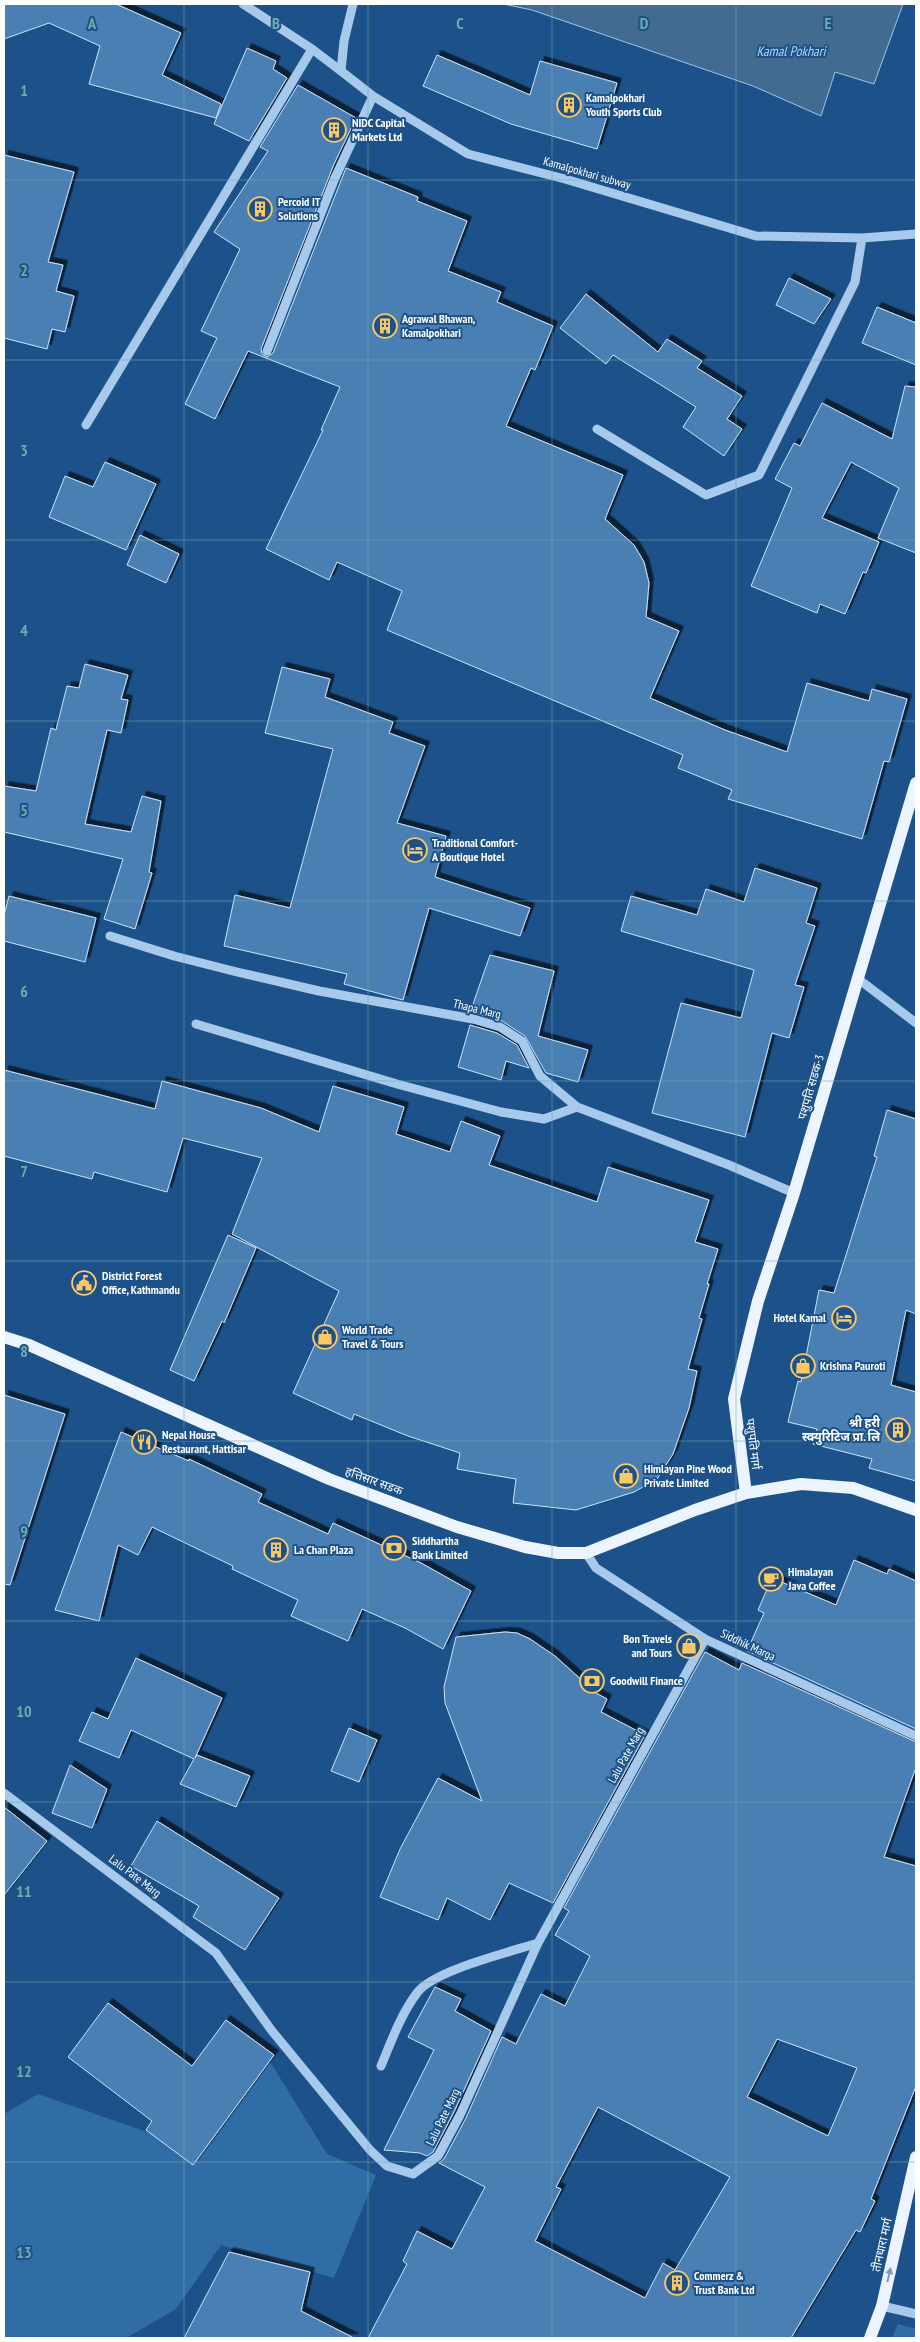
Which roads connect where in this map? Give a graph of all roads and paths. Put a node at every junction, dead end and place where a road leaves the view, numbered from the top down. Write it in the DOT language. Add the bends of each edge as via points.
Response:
graph roads {
  1 [pos="244,4"];
  2 [pos="353,4"];
  3 [pos="312,49"];
  4 [pos="340,71"];
  5 [pos="373,96"];
  6 [pos="916,234"];
  7 [pos="862,238"];
  8 [pos="267,351"];
  9 [pos="86,425"];
  10 [pos="597,429"];
  11 [pos="916,783"];
  12 [pos="110,936"];
  13 [pos="857,978"];
  14 [pos="916,1023"];
  15 [pos="196,1024"];
  16 [pos="577,1107"];
  17 [pos="794,1193"];
  18 [pos="4,1338"];
  19 [pos="734,1399"];
  20 [pos="746,1493"];
  21 [pos="916,1510"];
  22 [pos="586,1553"];
  23 [pos="705,1639"];
  24 [pos="916,1736"];
  25 [pos="4,1793"];
  26 [pos="538,1943"];
  27 [pos="381,2066"];
  28 [pos="916,2158"];
  29 [pos="882,2306"];
  30 [pos="916,2314"];
  31 [pos="870,2338"];
  1 -- 3 [label="street, Kamalpokhari subway"];
  2 -- 4 [label="street"];
  3 -- 4 [label="street, Kamalpokhari subway"];
  3 -- 9 [label="street"];
  4 -- 5 [label="street, Kamalpokhari subway"];
  5 -- 7 [label="street, Kamalpokhari subway" via="468,154 565,179 756,236"];
  5 -- 8 [label="street" via="334,180"];
  6 -- 7 [label="street, Kamalpokhari subway"];
  7 -- 10 [label="street" via="855,282 759,475 706,494"];
  11 -- 13 [label="main road, पशुपति सडक-3"];
  12 -- 16 [label="street, Thapa Marg" via="174,956 292,984 500,1027 522,1041 540,1076"];
  13 -- 14 [label="street"];
  13 -- 17 [label="main road, पशुपति सडक-3"];
  15 -- 16 [label="street" via="501,1112 544,1119"];
  16 -- 17 [label="street, Thapa Marg"];
  17 -- 19 [label="main road, पशुपति सडक-3" via="758,1301"];
  18 -- 22 [label="main road, हत्तिसार सडक" via="36,1348 330,1479 439,1520 525,1547 558,1553"];
  19 -- 20 [label="main road, पशुपति मार्ग"];
  20 -- 21 [label="main road, हत्तिसार सडक" via="800,1484 825,1484 853,1488"];
  20 -- 22 [label="main road, हत्तिसार सडक"];
  22 -- 23 [label="street, Siddhik Marga" via="596,1568"];
  23 -- 24 [label="street, Siddhik Marga"];
  23 -- 26 [label="street, Lalu Pate Marg"];
  25 -- 26 [label="street, Lalu Pate Marg" via="216,1953 272,2031 370,2150 387,2166 413,2174 438,2156"];
  26 -- 27 [label="street" via="439,1976 418,1991"];
  29 -- 28 [label="main road, तीनधारा मार्ग, one-way"];
  29 -- 30 [label="street"];
  29 -- 31 [label="main road, तीनधारा मार्ग"];
}
